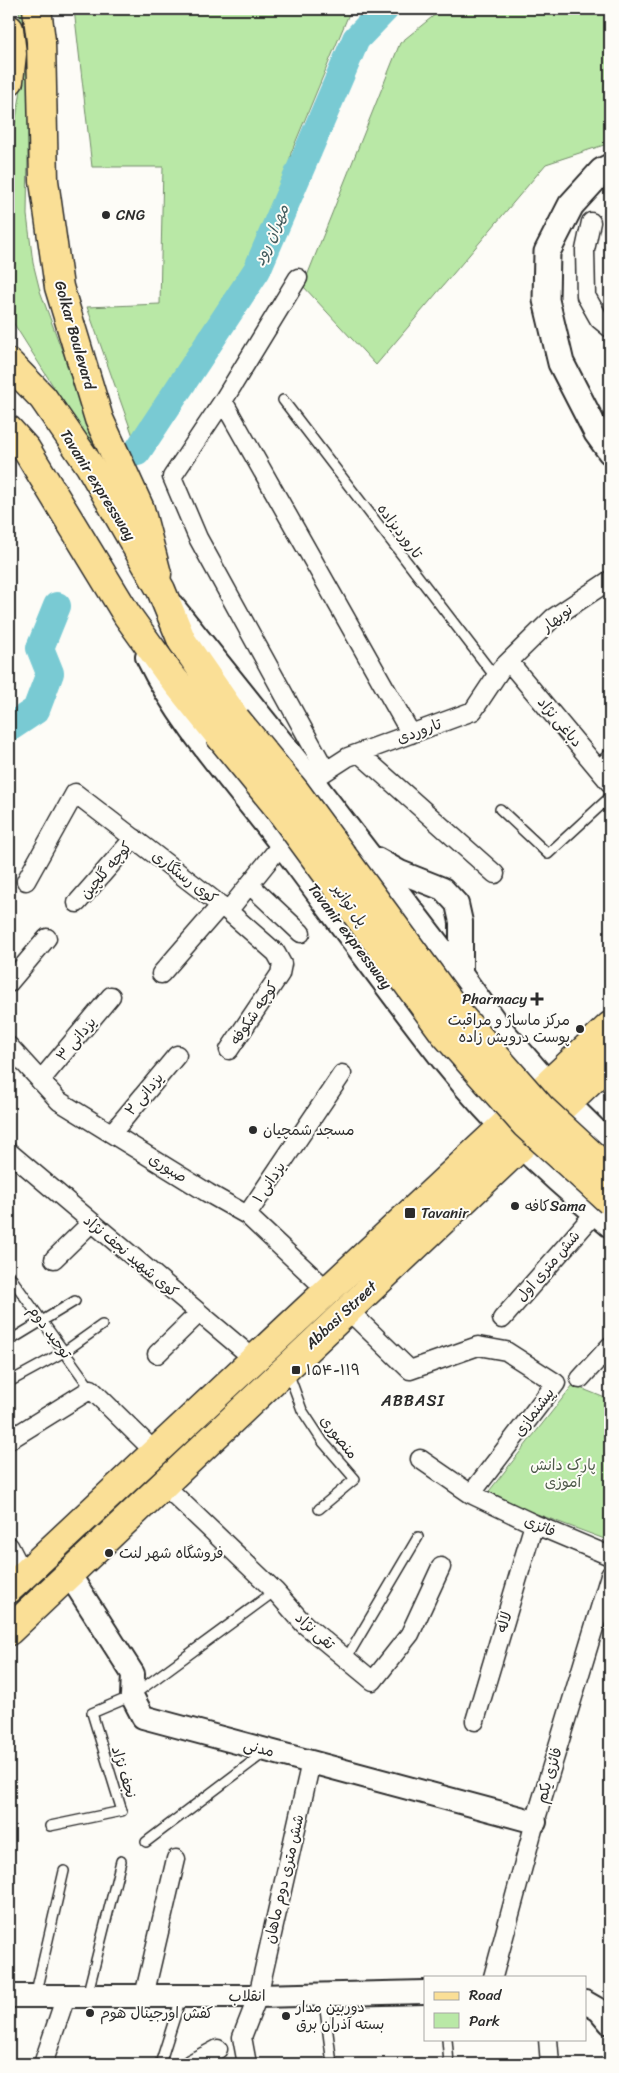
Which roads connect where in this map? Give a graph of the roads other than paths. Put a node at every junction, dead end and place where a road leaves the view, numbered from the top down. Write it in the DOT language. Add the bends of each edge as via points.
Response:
graph roads {
  1 [pos="37,9"];
  2 [pos="9,29"];
  3 [pos="9,81"];
  4 [pos="610,167"];
  5 [pos="591,222"];
  6 [pos="298,278"];
  7 [pos="610,328"];
  8 [pos="9,363"];
  9 [pos="283,400"];
  10 [pos="223,402"];
  11 [pos="9,430"];
  12 [pos="610,451"];
  13 [pos="610,580"];
  14 [pos="161,590"];
  15 [pos="126,616"];
  16 [pos="509,662"];
  17 [pos="496,678"];
  18 [pos="227,726"];
  19 [pos="411,734"];
  20 [pos="359,753"];
  21 [pos="610,753"];
  22 [pos="596,766"];
  23 [pos="319,775"];
  24 [pos="610,783"];
  25 [pos="610,797"];
  26 [pos="500,809"];
  27 [pos="134,838"];
  28 [pos="281,845"];
  29 [pos="370,856"];
  30 [pos="496,874"];
  31 [pos="26,881"];
  32 [pos="250,885"];
  33 [pos="77,903"];
  34 [pos="225,908"];
  35 [pos="301,933"];
  36 [pos="47,938"];
  37 [pos="161,974"];
  38 [pos="461,974"];
  39 [pos="9,983"];
  40 [pos="111,996"];
  41 [pos="497,1024"];
  42 [pos="610,1026"];
  43 [pos="9,1046"];
  44 [pos="229,1050"];
  45 [pos="177,1055"];
  46 [pos="610,1062"];
  47 [pos="447,1065"];
  48 [pos="342,1074"];
  49 [pos="40,1081"];
  50 [pos="558,1093"];
  51 [pos="112,1133"];
  52 [pos="512,1137"];
  53 [pos="610,1144"];
  54 [pos="9,1152"];
  55 [pos="610,1161"];
  56 [pos="610,1172"];
  57 [pos="600,1211"];
  58 [pos="247,1215"];
  59 [pos="91,1224"];
  60 [pos="54,1259"];
  61 [pos="9,1274"];
  62 [pos="337,1300"];
  63 [pos="76,1302"];
  64 [pos="199,1313"];
  65 [pos="502,1319"];
  66 [pos="43,1322"];
  67 [pos="102,1326"];
  68 [pos="9,1341"];
  69 [pos="610,1346"];
  70 [pos="64,1352"];
  71 [pos="157,1354"];
  72 [pos="254,1359"];
  73 [pos="286,1367"];
  74 [pos="580,1379"];
  75 [pos="9,1382"];
  76 [pos="91,1389"];
  77 [pos="9,1440"];
  78 [pos="154,1452"];
  79 [pos="420,1460"];
  80 [pos="130,1476"];
  81 [pos="157,1490"];
  82 [pos="471,1494"];
  83 [pos="319,1509"];
  84 [pos="534,1524"];
  85 [pos="418,1537"];
  86 [pos="9,1546"];
  87 [pos="610,1556"];
  88 [pos="441,1567"];
  89 [pos="68,1574"];
  90 [pos="610,1575"];
  91 [pos="17,1582"];
  92 [pos="275,1591"];
  93 [pos="9,1631"];
  94 [pos="346,1659"];
  95 [pos="132,1696"];
  96 [pos="475,1721"];
  97 [pos="267,1750"];
  98 [pos="311,1762"];
  99 [pos="535,1822"];
  100 [pos="50,1826"];
  101 [pos="146,1842"];
  102 [pos="176,1859"];
  103 [pos="121,1861"];
  104 [pos="64,1871"];
  105 [pos="493,1976"];
  106 [pos="424,1992"];
  107 [pos="323,1994"];
  108 [pos="9,1996"];
  109 [pos="35,1996"];
  110 [pos="77,1996"];
  111 [pos="144,1996"];
  112 [pos="182,1996"];
  113 [pos="258,1996"];
  114 [pos="586,2003"];
  115 [pos="610,2022"];
  116 [pos="447,2040"];
  117 [pos="548,2040"];
  118 [pos="218,2049"];
  119 [pos="197,2063"];
  120 [pos="43,2064"];
  121 [pos="160,2064"];
  122 [pos="247,2064"];
  123 [pos="332,2064"];
  124 [pos="449,2064"];
  125 [pos="550,2064"];
  1 -- 14 [label="main road, Golkar Boulevard" via="41,42 44,181 59,287 99,419 140,509"];
  2 -- 3 [label="main road" via="12,54"];
  4 -- 12 [label="main road" via="602,171 571,205 547,252 546,300 561,363 597,433"];
  5 -- 7 [label="street" via="585,250 586,296 599,319"];
  6 -- 10 [label="street"];
  8 -- 14 [label="main road, Tavanir expressway" via="42,398 90,466"];
  9 -- 17 [label="lane, تاروردیزاده"];
  10 -- 19 [label="street"];
  10 -- 23 [label="street" via="172,477 198,538"];
  11 -- 15 [label="main road, Tavanir expressway" via="26,449"];
  13 -- 16 [label="street, نوبهار" via="554,618"];
  14 -- 18 [label="main road, Tavanir expressway" via="182,641"];
  14 -- 23 [label="street, Tavanir expressway"];
  15 -- 18 [label="main road, Tavanir expressway" via="168,672"];
  15 -- 28 [label="street, Tavanir expressway" via="161,686"];
  16 -- 17 [label="street, تاروردی"];
  16 -- 22 [label="street, دباغی نژاد"];
  17 -- 19 [label="street, تاروردی" via="473,711"];
  18 -- 56 [label="main road, پل توانیر, bridge" via="295,791 462,1018 541,1108"];
  18 -- 57 [label="main road, پل توانیر, bridge" via="277,806 444,1032"];
  19 -- 20 [label="street, تاروردی"];
  20 -- 23 [label="street, تاروردی"];
  20 -- 30 [label="street"];
  21 -- 22 [label="lane"];
  22 -- 24 [label="street, دباغی نژاد"];
  23 -- 29 [label="street, Tavanir expressway"];
  25 -- 26 [label="lane" via="548,854"];
  27 -- 31 [label="street, کوی رستگاری" via="75,793"];
  27 -- 33 [label="street, کوچه گلچین"];
  27 -- 34 [label="street, کوی رستگاری"];
  28 -- 32 [label="street, کوی رستگاری"];
  28 -- 47 [label="street, Tavanir expressway"];
  29 -- 38 [label="street, Tavanir expressway"];
  29 -- 38 [label="street" via="400,872 443,888 456,904 461,922"];
  32 -- 34 [label="street, کوی رستگاری"];
  32 -- 35 [label="street"];
  34 -- 37 [label="street"];
  34 -- 44 [label="street, کوچه شکوفه" via="276,953 282,964 280,974"];
  36 -- 39 [label="street"];
  38 -- 41 [label="street, Tavanir expressway"];
  40 -- 49 [label="street, یزدانی ۳"];
  41 -- 47 [label="street" via="492,1040 480,1055 462,1064"];
  41 -- 50 [label="street, Tavanir expressway"];
  42 -- 50 [label="main road, Abbasi Street"];
  43 -- 49 [label="street, صبوری"];
  45 -- 51 [label="street, یزدانی ۲"];
  46 -- 50 [label="main road, Abbasi Street"];
  47 -- 52 [label="street, Tavanir expressway"];
  48 -- 58 [label="street, یزدانی ۱"];
  49 -- 51 [label="street, صبوری" via="59,1101"];
  50 -- 52 [label="main road, Abbasi Street"];
  50 -- 53 [label="street, Tavanir expressway"];
  51 -- 58 [label="street, صبوری"];
  52 -- 57 [label="street, Tavanir expressway"];
  52 -- 62 [label="main road, Abbasi Street"];
  54 -- 59 [label="street, کوی شهید نجف نژاد"];
  55 -- 57 [label="street" via="595,1171 586,1186"];
  57 -- 65 [label="street, شش متری اول"];
  58 -- 62 [label="street, صبوری"];
  59 -- 60 [label="street"];
  59 -- 64 [label="street, کوی شهید نجف نژاد"];
  61 -- 66 [label="lane, توحید دوم"];
  62 -- 72 [label="main road, Abbasi Street"];
  62 -- 73 [label="main road, Abbasi Street"];
  62 -- 82 [label="street, پیشنمازی" via="410,1370 478,1346 506,1351 556,1383"];
  63 -- 66 [label="lane"];
  64 -- 71 [label="street"];
  64 -- 72 [label="street, کوی شهید نجف نژاد"];
  66 -- 68 [label="lane"];
  66 -- 70 [label="lane, توحید دوم"];
  67 -- 70 [label="lane"];
  69 -- 74 [label="street"];
  70 -- 75 [label="lane"];
  70 -- 76 [label="lane, توحید دوم"];
  72 -- 78 [label="main road, Abbasi Street"];
  73 -- 81 [label="main road, Abbasi Street"];
  73 -- 83 [label="lane, منصوری" via="302,1410 323,1442 355,1479"];
  76 -- 77 [label="street"];
  76 -- 78 [label="street, توحید دوم"];
  78 -- 80 [label="main road, Abbasi Street"];
  79 -- 82 [label="street, فائزی"];
  80 -- 81 [label="main road"];
  80 -- 91 [label="main road, Abbasi Street"];
  81 -- 89 [label="main road, Abbasi Street"];
  81 -- 92 [label="street, تقی نژاد"];
  82 -- 84 [label="street, فائزی"];
  84 -- 87 [label="street, فائزی"];
  84 -- 96 [label="street, لاله"];
  85 -- 94 [label="lane"];
  86 -- 91 [label="street"];
  88 -- 94 [label="street, تقی نژاد" via="410,1634 373,1681"];
  89 -- 93 [label="main road, Abbasi Street"];
  89 -- 95 [label="street, مدنی" via="133,1674"];
  90 -- 99 [label="street, فائزی یکم"];
  92 -- 94 [label="street, تقی نژاد" via="304,1624"];
  92 -- 95 [label="lane"];
  95 -- 97 [label="street, مدنی" via="143,1717"];
  95 -- 100 [label="lane, نجف نژاد" via="92,1713 122,1810"];
  97 -- 98 [label="street, مدنی"];
  97 -- 101 [label="lane"];
  98 -- 99 [label="street, مدنی"];
  98 -- 113 [label="street, شش متری دوم ماهان"];
  99 -- 105 [label="street, فائزی یکم"];
  102 -- 111 [label="street"];
  103 -- 110 [label="lane"];
  104 -- 109 [label="lane"];
  106 -- 107 [label="street, انقلاب"];
  107 -- 113 [label="street, انقلاب"];
  107 -- 123 [label="lane"];
  108 -- 109 [label="street, انقلاب"];
  109 -- 110 [label="street, انقلاب"];
  110 -- 111 [label="street, انقلاب"];
  110 -- 120 [label="street"];
  111 -- 112 [label="street, انقلاب"];
  112 -- 113 [label="street, انقلاب"];
  112 -- 121 [label="lane"];
  113 -- 122 [label="street, شش متری دوم ماهان" via="242,2037"];
  114 -- 115 [label="street"];
  116 -- 124 [label="lane"];
  117 -- 125 [label="street"];
  118 -- 119 [label="street"];
}
